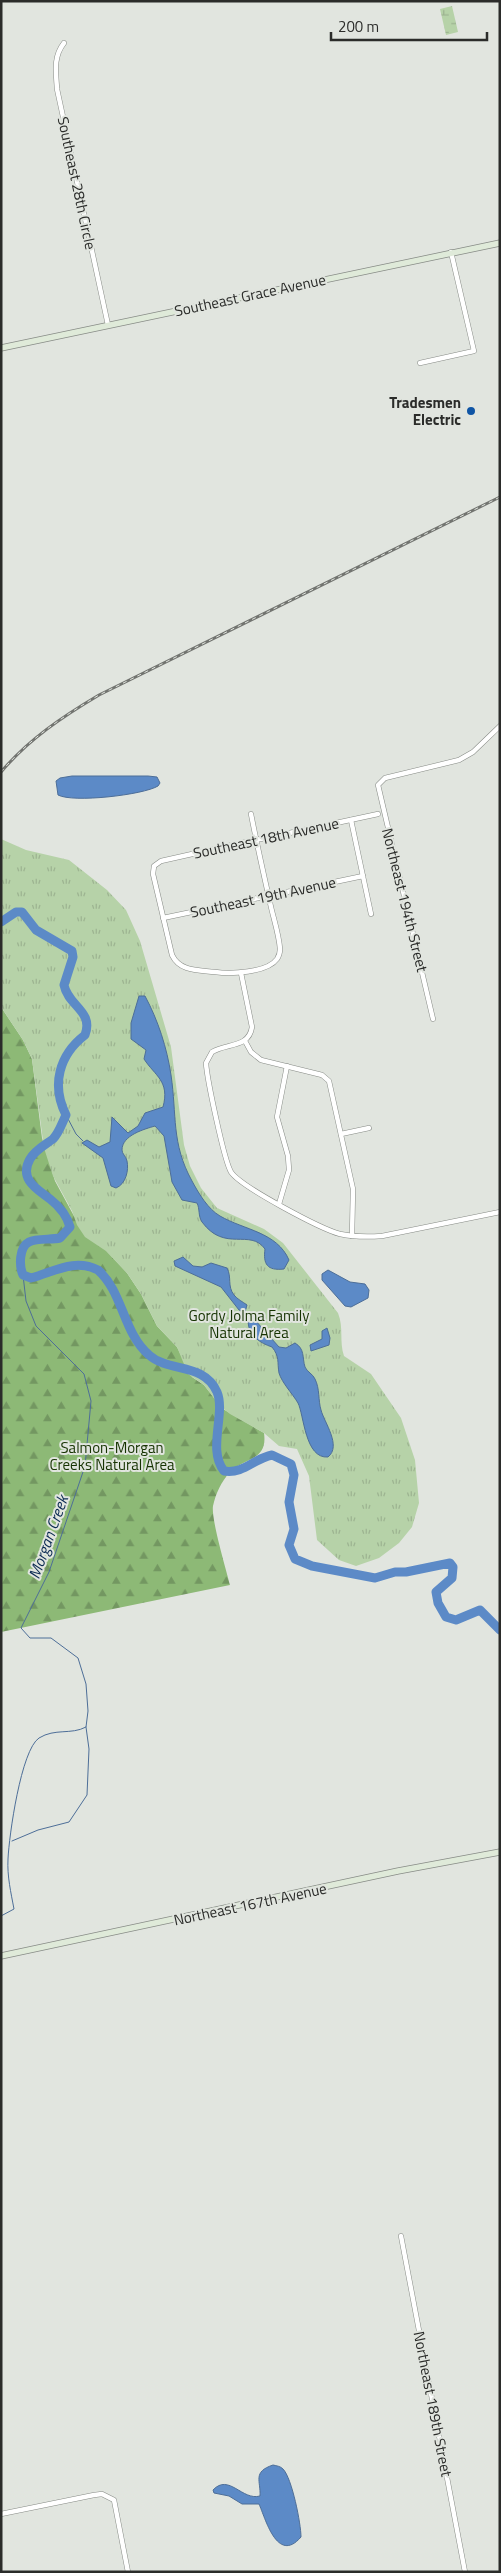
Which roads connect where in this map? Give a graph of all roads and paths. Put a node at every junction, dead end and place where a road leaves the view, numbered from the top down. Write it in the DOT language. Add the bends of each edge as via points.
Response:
graph roads {
  1 [pos="64,43"];
  2 [pos="500,242"];
  3 [pos="451,252"];
  4 [pos="108,325"];
  5 [pos="1,348"];
  6 [pos="420,363"];
  7 [pos="500,726"];
  8 [pos="251,814"];
  9 [pos="378,814"];
  10 [pos="351,820"];
  11 [pos="256,840"];
  12 [pos="363,876"];
  13 [pos="269,896"];
  14 [pos="371,914"];
  15 [pos="163,918"];
  16 [pos="241,972"];
  17 [pos="433,1019"];
  18 [pos="246,1040"];
  19 [pos="287,1066"];
  20 [pos="369,1128"];
  21 [pos="341,1134"];
  22 [pos="279,1204"];
  23 [pos="500,1212"];
  24 [pos="352,1236"];
  25 [pos="500,1852"];
  26 [pos="1,1956"];
  27 [pos="400,2236"];
  28 [pos="1,2514"];
  29 [pos="128,2572"];
  30 [pos="465,2572"];
  1 -- 4 [label="street, Southeast 28th Circle" via="57,52 57,89"];
  2 -- 3 [label="street, Southeast Grace Avenue"];
  3 -- 4 [label="street, Southeast Grace Avenue"];
  3 -- 6 [label="street" via="474,351"];
  4 -- 5 [label="street, Southeast Grace Avenue"];
  7 -- 17 [label="street, Northeast 194th Street" via="473,752 459,760 380,781 378,789"];
  8 -- 11 [label="street"];
  9 -- 10 [label="street, Southeast 18th Avenue"];
  10 -- 11 [label="street, Southeast 18th Avenue"];
  10 -- 12 [label="street"];
  11 -- 13 [label="street"];
  11 -- 15 [label="street, Southeast 18th Avenue" via="156,864 153,874"];
  12 -- 13 [label="street, Southeast 19th Avenue"];
  12 -- 14 [label="street"];
  13 -- 15 [label="street, Southeast 19th Avenue"];
  13 -- 16 [label="street" via="280,947 278,958 268,966"];
  15 -- 16 [label="street" via="172,955 178,964 188,969 230,974"];
  16 -- 18 [label="street" via="252,1027"];
  18 -- 19 [label="street" via="251,1052 259,1058"];
  18 -- 22 [label="street" via="215,1050 208,1057 207,1069 227,1164 241,1182"];
  19 -- 21 [label="street" via="327,1079 331,1084"];
  19 -- 22 [label="street" via="277,1116 289,1170"];
  20 -- 21 [label="street"];
  21 -- 24 [label="street" via="353,1189"];
  22 -- 24 [label="street" via="339,1234"];
  23 -- 24 [label="street" via="382,1236"];
  25 -- 26 [label="street, Northeast 167th Avenue"];
  27 -- 30 [label="street, Northeast 189th Street"];
  28 -- 29 [label="street" via="102,2494 114,2500"];
}
